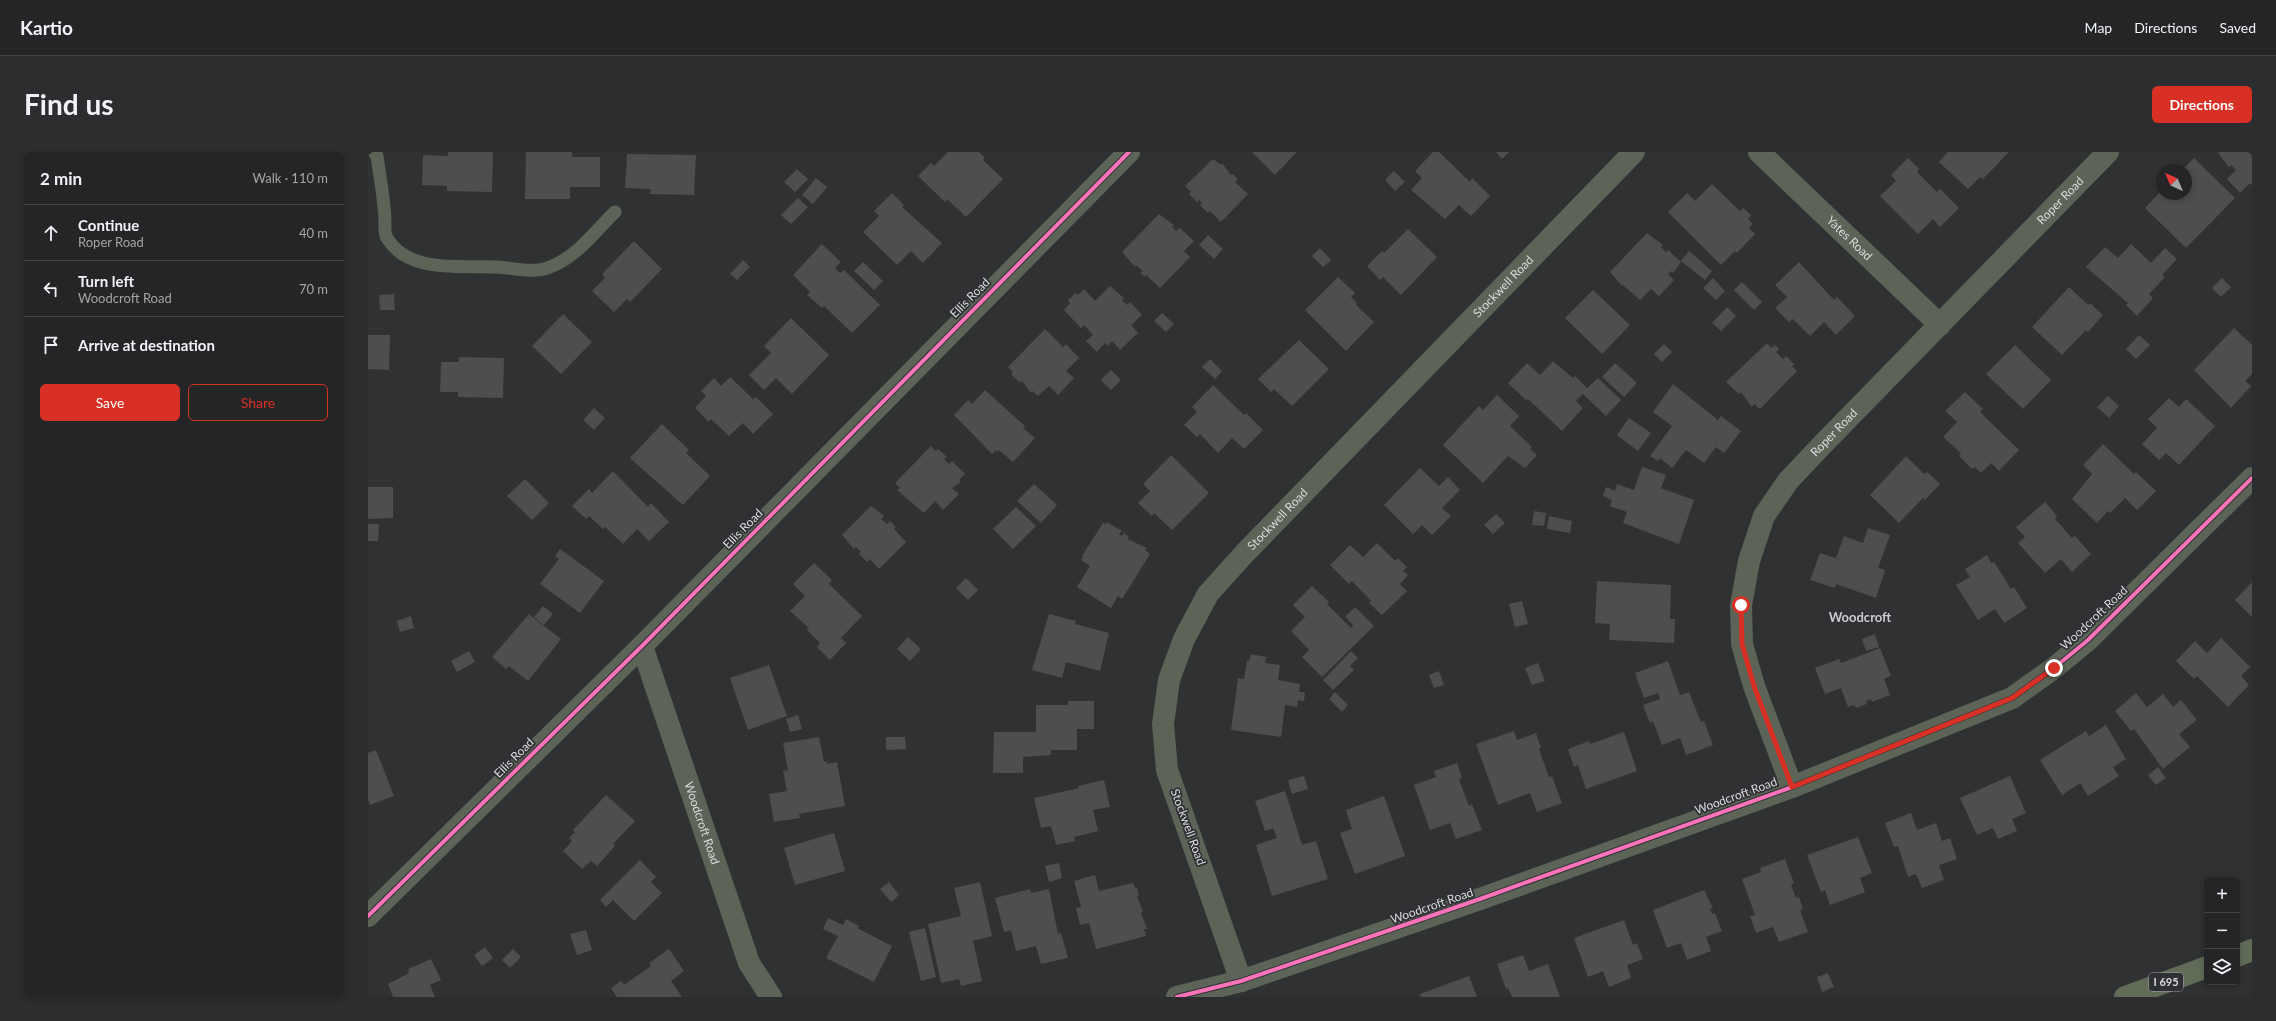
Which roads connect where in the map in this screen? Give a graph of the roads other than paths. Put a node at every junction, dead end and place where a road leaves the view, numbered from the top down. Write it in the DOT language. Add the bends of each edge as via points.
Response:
graph roads {
  1 [pos="374,152"];
  2 [pos="1129,152"];
  3 [pos="1634,152"];
  4 [pos="1759,152"];
  5 [pos="2108,152"];
  6 [pos="615,212"];
  7 [pos="1940,325"];
  8 [pos="2252,478"];
  9 [pos="642,646"];
  10 [pos="1792,787"];
  11 [pos="368,916"];
  12 [pos="2252,950"];
  13 [pos="2240,955"];
  14 [pos="2204,968"];
  15 [pos="1242,981"];
  16 [pos="770,997"];
  17 [pos="1177,997"];
  18 [pos="2125,997"];
  1 -- 6 [label="lane" via="377,156 384,198 386,236 395,249 409,258 427,263 450,267 497,267 530,271 551,267 577,251"];
  2 -- 9 [label="street, Ellis Road"];
  3 -- 15 [label="street, Stockwell Road" via="1244,554 1208,594 1184,639 1169,680 1163,724 1167,770"];
  4 -- 7 [label="street, Yates Road"];
  5 -- 7 [label="street, Roper Road"];
  7 -- 10 [label="street, Roper Road" via="1788,481 1764,516 1749,561 1741,605 1742,644 1754,686"];
  8 -- 10 [label="street, Woodcroft Road" via="2088,640 2032,685 2012,698"];
  9 -- 11 [label="street, Ellis Road"];
  9 -- 16 [label="street, Woodcroft Road" via="749,962"];
  10 -- 15 [label="street, Woodcroft Road"];
  12 -- 13 [label="highway"];
  14 -- 18 [label="highway, I 695"];
  15 -- 17 [label="street, Woodcroft Road"];
}
